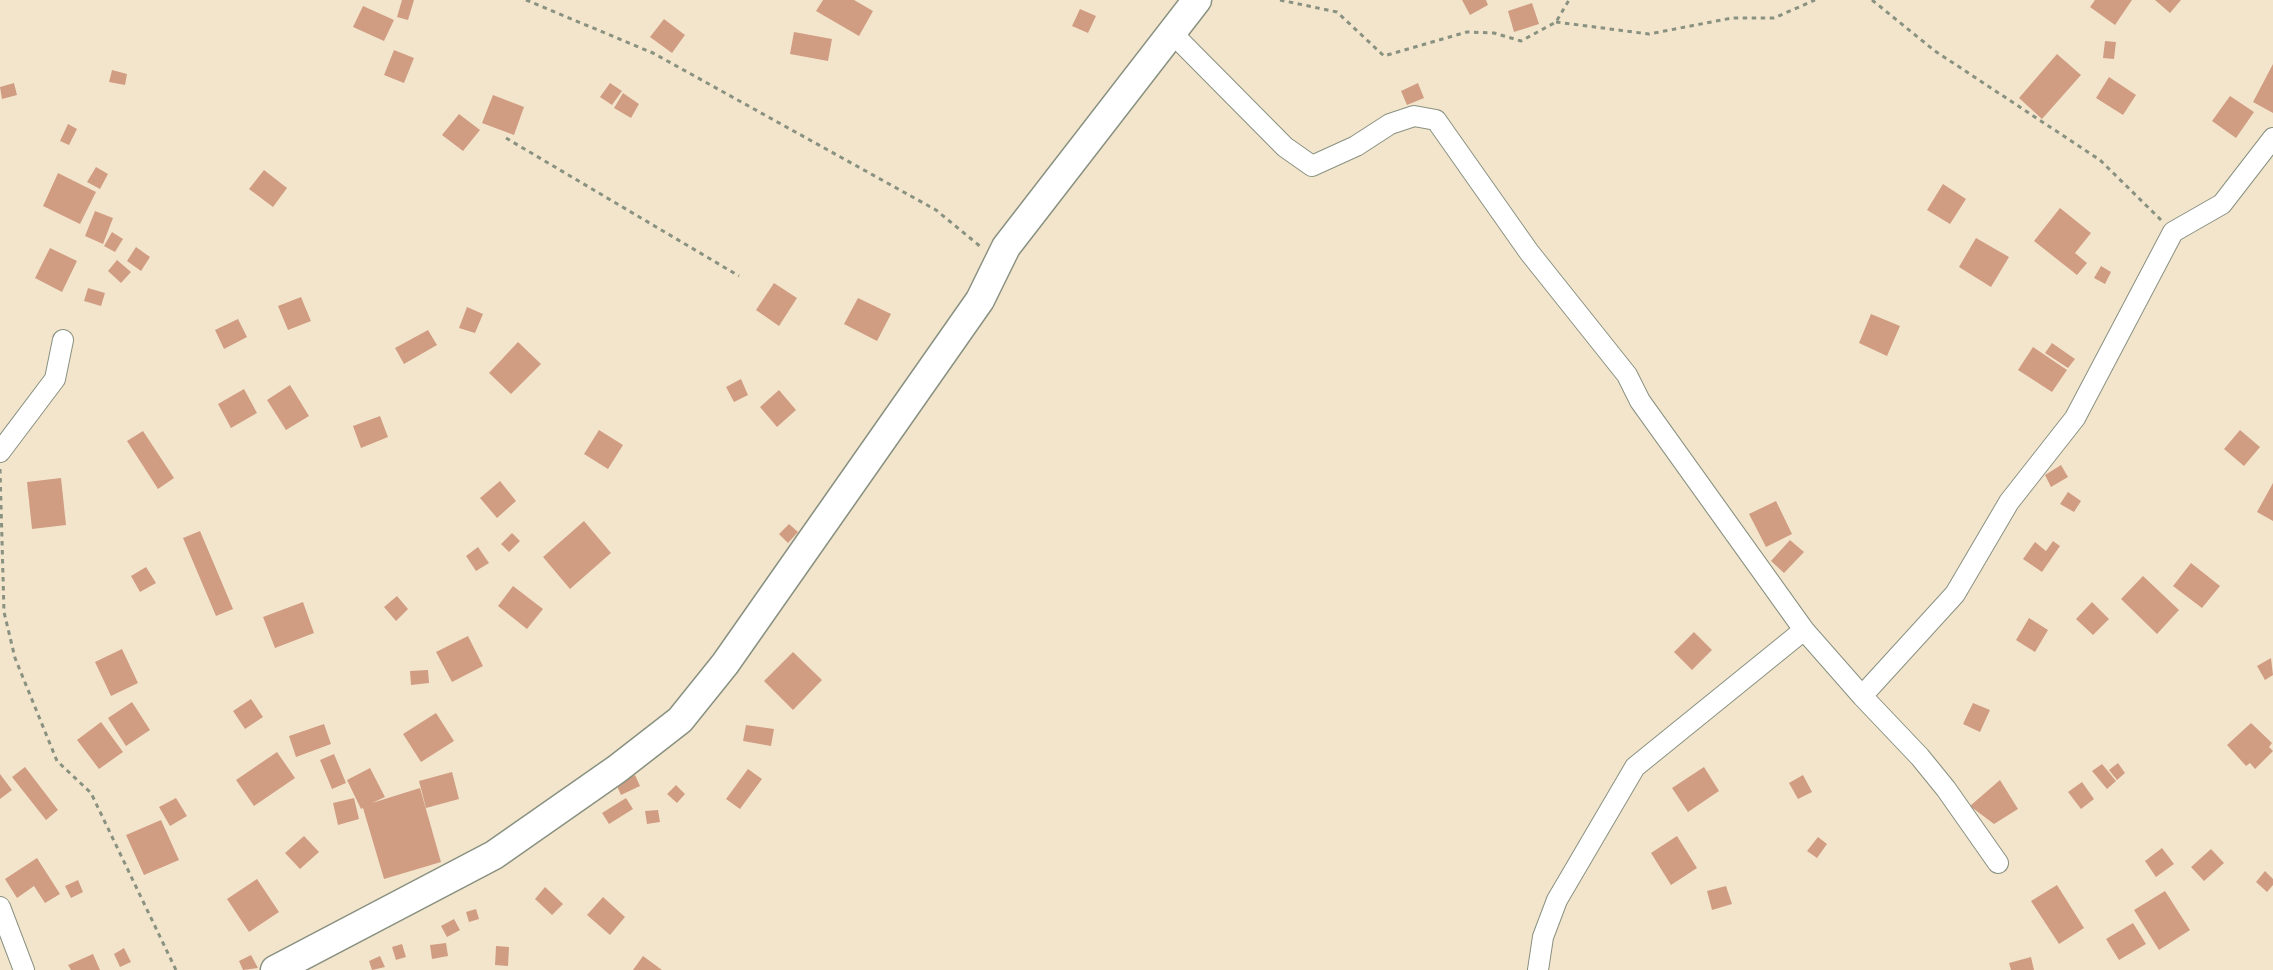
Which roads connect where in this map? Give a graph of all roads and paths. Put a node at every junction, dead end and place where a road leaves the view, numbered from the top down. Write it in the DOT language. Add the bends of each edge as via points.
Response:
graph roads {
  1 [pos="526,0"];
  2 [pos="1197,0"];
  3 [pos="1280,0"];
  4 [pos="1569,0"];
  5 [pos="1815,0"];
  6 [pos="1872,0"];
  7 [pos="1556,22"];
  8 [pos="1172,33"];
  9 [pos="506,138"];
  10 [pos="2273,138"];
  11 [pos="2173,232"];
  12 [pos="999,262"];
  13 [pos="739,276"];
  14 [pos="63,340"];
  15 [pos="0,452"];
  16 [pos="1804,630"];
  17 [pos="1862,696"];
  18 [pos="1998,864"];
  19 [pos="0,907"];
  20 [pos="24,970"];
  21 [pos="176,970"];
  22 [pos="275,970"];
  23 [pos="1538,970"];
  1 -- 12 [label="path" via="653,53 794,130 936,210"];
  2 -- 8 [label="street"];
  3 -- 7 [label="path" via="1337,12 1384,56 1467,32 1494,33 1521,41"];
  4 -- 7 [label="path"];
  5 -- 7 [label="path" via="1774,18 1732,18 1648,34"];
  6 -- 11 [label="path" via="1935,51 2100,160"];
  8 -- 12 [label="street" via="1006,247"];
  8 -- 16 [label="street" via="1285,147 1312,166 1356,146 1390,124 1414,116 1436,120 1529,252 1627,375 1640,401"];
  9 -- 13 [label="path"];
  10 -- 11 [label="street" via="2222,204"];
  11 -- 17 [label="street" via="2075,418 2009,502 1955,594"];
  12 -- 22 [label="street" via="980,300 732,654 680,720 494,855"];
  14 -- 15 [label="street" via="55,379"];
  15 -- 21 [label="path" via="4,612 15,658 57,761 91,793"];
  16 -- 17 [label="street"];
  16 -- 23 [label="street" via="1635,767 1557,900 1543,937"];
  17 -- 18 [label="street" via="1927,765"];
  19 -- 20 [label="street"];
}
